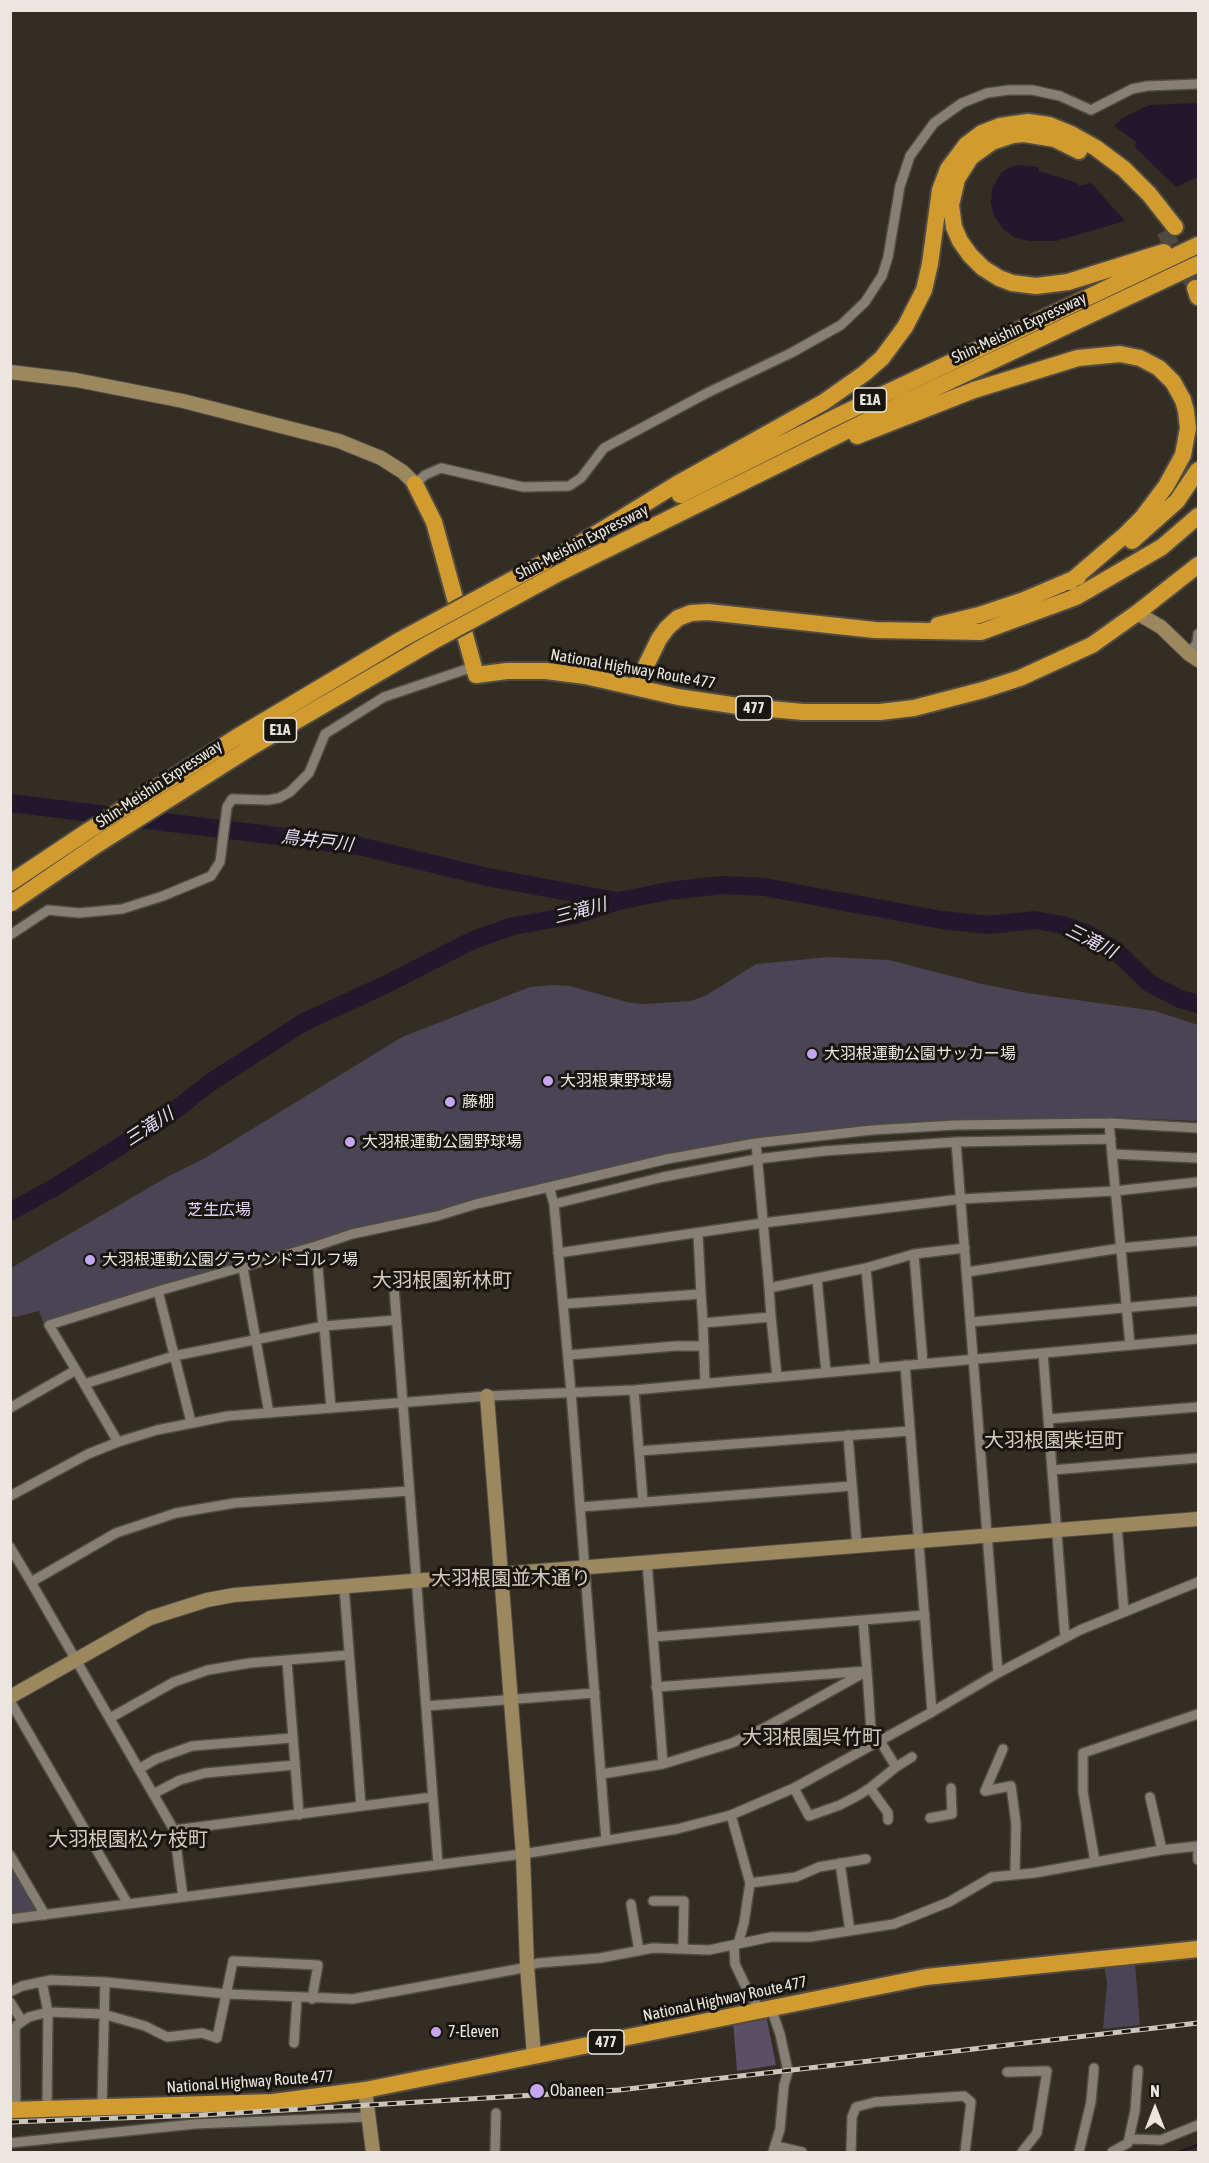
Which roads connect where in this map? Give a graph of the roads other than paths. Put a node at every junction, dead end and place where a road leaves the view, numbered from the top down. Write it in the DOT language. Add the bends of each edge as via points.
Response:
graph roads {
  1 [pos="1198,84"];
  2 [pos="1198,243"];
  3 [pos="1198,264"];
  4 [pos="10,372"];
  5 [pos="1198,470"];
  6 [pos="761,472"];
  7 [pos="415,484"];
  8 [pos="1198,492"];
  9 [pos="1198,516"];
  10 [pos="566,552"];
  11 [pos="1198,565"];
  12 [pos="1073,589"];
  13 [pos="1137,613"];
  14 [pos="1198,634"];
  15 [pos="1194,657"];
  16 [pos="473,667"];
  17 [pos="636,686"];
  18 [pos="10,883"];
  19 [pos="10,904"];
  20 [pos="10,935"];
  21 [pos="1109,1123"];
  22 [pos="1198,1128"];
  23 [pos="1111,1139"];
  24 [pos="956,1142"];
  25 [pos="756,1143"];
  26 [pos="1112,1154"];
  27 [pos="1198,1158"];
  28 [pos="757,1160"];
  29 [pos="1198,1182"];
  30 [pos="549,1187"];
  31 [pos="1115,1191"];
  32 [pos="961,1199"];
  33 [pos="554,1204"];
  34 [pos="763,1223"];
  35 [pos="698,1233"];
  36 [pos="1198,1241"];
  37 [pos="316,1246"];
  38 [pos="965,1248"];
  39 [pos="1121,1248"];
  40 [pos="558,1253"];
  41 [pos="914,1254"];
  42 [pos="243,1268"];
  43 [pos="866,1268"];
  44 [pos="967,1272"];
  45 [pos="817,1279"];
  46 [pos="394,1287"];
  47 [pos="770,1288"];
  48 [pos="158,1291"];
  49 [pos="701,1294"];
  50 [pos="1198,1301"];
  51 [pos="563,1304"];
  52 [pos="1126,1307"];
  53 [pos="771,1317"];
  54 [pos="396,1320"];
  55 [pos="971,1322"];
  56 [pos="703,1323"];
  57 [pos="324,1326"];
  58 [pos="1198,1339"];
  59 [pos="256,1340"];
  60 [pos="1130,1345"];
  61 [pos="704,1346"];
  62 [pos="1043,1353"];
  63 [pos="568,1355"];
  64 [pos="174,1356"];
  65 [pos="974,1359"];
  66 [pos="923,1364"];
  67 [pos="905,1365"];
  68 [pos="875,1368"];
  69 [pos="76,1370"];
  70 [pos="826,1372"];
  71 [pos="777,1377"];
  72 [pos="705,1383"];
  73 [pos="84,1384"];
  74 [pos="634,1390"];
  75 [pos="571,1392"];
  76 [pos="487,1396"];
  77 [pos="402,1402"];
  78 [pos="1198,1407"];
  79 [pos="10,1408"];
  80 [pos="331,1408"];
  81 [pos="269,1413"];
  82 [pos="1048,1419"];
  83 [pos="191,1422"];
  84 [pos="910,1431"];
  85 [pos="848,1435"];
  86 [pos="118,1442"];
  87 [pos="639,1451"];
  88 [pos="1198,1458"];
  89 [pos="1052,1470"];
  90 [pos="852,1486"];
  91 [pos="409,1491"];
  92 [pos="10,1496"];
  93 [pos="643,1503"];
  94 [pos="580,1507"];
  95 [pos="1198,1519"];
  96 [pos="1117,1525"];
  97 [pos="1057,1531"];
  98 [pos="988,1537"];
  99 [pos="920,1541"];
  100 [pos="857,1546"];
  101 [pos="10,1547"];
  102 [pos="647,1562"];
  103 [pos="585,1568"];
  104 [pos="500,1574"];
  105 [pos="416,1581"];
  106 [pos="31,1582"];
  107 [pos="1198,1582"];
  108 [pos="344,1586"];
  109 [pos="1124,1612"];
  110 [pos="925,1615"];
  111 [pos="863,1620"];
  112 [pos="652,1637"];
  113 [pos="1065,1638"];
  114 [pos="350,1655"];
  115 [pos="75,1659"];
  116 [pos="286,1661"];
  117 [pos="867,1671"];
  118 [pos="998,1673"];
  119 [pos="656,1687"];
  120 [pos="595,1693"];
  121 [pos="10,1699"];
  122 [pos="511,1699"];
  123 [pos="426,1706"];
  124 [pos="932,1712"];
  125 [pos="1198,1714"];
  126 [pos="110,1718"];
  127 [pos="292,1738"];
  128 [pos="876,1743"];
  129 [pos="1003,1749"];
  130 [pos="912,1757"];
  131 [pos="663,1764"];
  132 [pos="295,1765"];
  133 [pos="896,1767"];
  134 [pos="139,1769"];
  135 [pos="602,1774"];
  136 [pos="794,1788"];
  137 [pos="870,1788"];
  138 [pos="951,1788"];
  139 [pos="153,1794"];
  140 [pos="433,1797"];
  141 [pos="1150,1797"];
  142 [pos="361,1806"];
  143 [pos="299,1815"];
  144 [pos="731,1815"];
  145 [pos="930,1818"];
  146 [pos="888,1820"];
  147 [pos="174,1830"];
  148 [pos="606,1840"];
  149 [pos="1198,1846"];
  150 [pos="1162,1850"];
  151 [pos="523,1854"];
  152 [pos="10,1855"];
  153 [pos="866,1859"];
  154 [pos="1198,1860"];
  155 [pos="1095,1862"];
  156 [pos="840,1863"];
  157 [pos="438,1864"];
  158 [pos="1015,1874"];
  159 [pos="750,1883"];
  160 [pos="183,1897"];
  161 [pos="653,1901"];
  162 [pos="128,1904"];
  163 [pos="631,1904"];
  164 [pos="45,1915"];
  165 [pos="10,1919"];
  166 [pos="850,1931"];
  167 [pos="736,1944"];
  168 [pos="683,1948"];
  169 [pos="1198,1949"];
  170 [pos="639,1951"];
  171 [pos="527,1966"];
  172 [pos="42,1982"];
  173 [pos="105,1982"];
  174 [pos="10,1992"];
  175 [pos="227,1994"];
  176 [pos="297,1998"];
  177 [pos="312,1999"];
  178 [pos="10,2002"];
  179 [pos="766,2009"];
  180 [pos="48,2012"];
  181 [pos="103,2014"];
  182 [pos="22,2021"];
  183 [pos="13,2035"];
  184 [pos="294,2043"];
  185 [pos="534,2056"];
  186 [pos="1094,2068"];
  187 [pos="1138,2070"];
  188 [pos="1008,2072"];
  189 [pos="365,2090"];
  190 [pos="102,2107"];
  191 [pos="47,2109"];
  192 [pos="13,2110"];
  193 [pos="496,2113"];
  194 [pos="368,2117"];
  195 [pos="1198,2126"];
  196 [pos="1129,2139"];
  197 [pos="10,2143"];
  198 [pos="775,2149"];
  199 [pos="373,2152"];
  200 [pos="495,2152"];
  201 [pos="802,2152"];
  202 [pos="851,2152"];
  203 [pos="965,2152"];
  204 [pos="1022,2152"];
  205 [pos="1079,2152"];
  206 [pos="1112,2152"];
  1 -- 7 [label="street" via="1132,89 1091,110 1060,96 1032,90 987,93 962,103 934,123 910,156 882,276 865,302 841,325 604,448 581,478 569,486 523,487 441,468"];
  2 -- 10 [label="highway, Shin-Meishin Expressway / E1A"];
  2 -- 10 [label="highway" via="1046,286 1020,285 991,274 960,242 951,212 952,196 966,163 984,146 1002,138 1035,134 1055,139 1094,160 1169,229 1149,194 1124,169 1071,134 1028,122 982,133 966,145 948,169 939,198 924,290 905,327 882,358 824,402"];
  3 -- 6 [label="highway, Shin-Meishin Expressway / E1A"];
  4 -- 7 [label="street" via="183,401 339,441 381,458"];
  5 -- 12 [label="highway" via="1177,501 1154,523"];
  6 -- 12 [label="highway" via="1028,372 1095,355 1140,358 1167,375 1184,400 1188,428 1183,455 1142,518"];
  6 -- 19 [label="highway, Shin-Meishin Expressway / E1A, bridge" via="430,643 252,746"];
  7 -- 16 [label="highway" via="434,522"];
  8 -- 12 [label="highway" via="1169,525"];
  9 -- 12 [label="highway" via="1162,547"];
  10 -- 18 [label="highway, Shin-Meishin Expressway / E1A, bridge" via="402,639 247,731"];
  11 -- 13 [label="highway, National Highway Route 477 / 477"];
  12 -- 17 [label="highway" via="981,632 875,630 691,613 667,628"];
  13 -- 15 [label="street" via="1161,627"];
  13 -- 17 [label="highway, National Highway Route 477 / 477" via="1092,645 1030,674 914,708 803,712 728,705"];
  14 -- 15 [label="street"];
  16 -- 17 [label="highway, National Highway Route 477 / 477" via="476,675 546,671"];
  16 -- 20 [label="street" via="384,697 325,734 309,773 290,792 268,800 232,799 227,807 220,862 211,876 122,909 48,910"];
  21 -- 22 [label="street"];
  21 -- 23 [label="street"];
  21 -- 25 [label="street" via="931,1126"];
  23 -- 24 [label="street"];
  23 -- 26 [label="street"];
  24 -- 28 [label="street" via="867,1147"];
  24 -- 32 [label="street"];
  25 -- 28 [label="street"];
  25 -- 30 [label="street"];
  26 -- 27 [label="street"];
  26 -- 31 [label="street"];
  28 -- 33 [label="street" via="663,1177"];
  28 -- 34 [label="street"];
  29 -- 31 [label="street"];
  30 -- 33 [label="street"];
  30 -- 37 [label="street"];
  31 -- 32 [label="street"];
  31 -- 39 [label="street"];
  32 -- 34 [label="street"];
  32 -- 38 [label="street"];
  33 -- 40 [label="street"];
  34 -- 35 [label="street"];
  34 -- 47 [label="street"];
  35 -- 40 [label="street"];
  35 -- 49 [label="street"];
  36 -- 39 [label="street"];
  37 -- 42 [label="street"];
  37 -- 57 [label="street"];
  38 -- 41 [label="street"];
  38 -- 44 [label="street"];
  39 -- 44 [label="street"];
  39 -- 52 [label="street"];
  40 -- 51 [label="street"];
  41 -- 43 [label="street"];
  41 -- 66 [label="street"];
  42 -- 48 [label="street"];
  42 -- 59 [label="street"];
  43 -- 45 [label="street"];
  43 -- 68 [label="street"];
  44 -- 55 [label="street"];
  45 -- 47 [label="street"];
  45 -- 70 [label="street"];
  46 -- 54 [label="street"];
  47 -- 53 [label="street"];
  48 -- 64 [label="street"];
  48 -- 69 [label="street" via="49,1325"];
  49 -- 51 [label="street"];
  49 -- 56 [label="street"];
  50 -- 52 [label="street"];
  51 -- 63 [label="street"];
  52 -- 55 [label="street"];
  52 -- 60 [label="street"];
  53 -- 56 [label="street"];
  53 -- 71 [label="street"];
  54 -- 57 [label="street"];
  54 -- 77 [label="street"];
  55 -- 65 [label="street"];
  56 -- 61 [label="street"];
  57 -- 59 [label="street"];
  57 -- 80 [label="street"];
  58 -- 60 [label="street"];
  59 -- 64 [label="street"];
  59 -- 81 [label="street"];
  60 -- 62 [label="street"];
  61 -- 63 [label="street"];
  61 -- 72 [label="street"];
  62 -- 65 [label="street"];
  62 -- 82 [label="street"];
  63 -- 75 [label="street"];
  64 -- 73 [label="street"];
  64 -- 83 [label="street"];
  65 -- 66 [label="street"];
  65 -- 98 [label="street"];
  66 -- 67 [label="street"];
  67 -- 68 [label="street"];
  67 -- 84 [label="street"];
  68 -- 70 [label="street"];
  69 -- 73 [label="street"];
  69 -- 79 [label="street"];
  70 -- 71 [label="street"];
  71 -- 72 [label="street"];
  72 -- 74 [label="street"];
  73 -- 86 [label="street"];
  74 -- 75 [label="street"];
  74 -- 87 [label="street"];
  75 -- 76 [label="street"];
  75 -- 94 [label="street"];
  76 -- 77 [label="street"];
  76 -- 104 [label="street"];
  77 -- 80 [label="street"];
  77 -- 91 [label="street"];
  78 -- 82 [label="street"];
  80 -- 81 [label="street"];
  81 -- 83 [label="street"];
  82 -- 89 [label="street"];
  83 -- 86 [label="street"];
  84 -- 85 [label="street"];
  84 -- 99 [label="street"];
  85 -- 87 [label="street"];
  85 -- 90 [label="street"];
  86 -- 92 [label="street" via="78,1458"];
  87 -- 93 [label="street"];
  88 -- 89 [label="street"];
  89 -- 97 [label="street"];
  90 -- 93 [label="street"];
  90 -- 100 [label="street"];
  91 -- 105 [label="street"];
  91 -- 106 [label="street" via="235,1503 176,1514 116,1533"];
  93 -- 94 [label="street"];
  94 -- 103 [label="street"];
  95 -- 96 [label="street"];
  96 -- 97 [label="street"];
  96 -- 109 [label="street"];
  97 -- 98 [label="street"];
  97 -- 113 [label="street"];
  98 -- 99 [label="street"];
  98 -- 118 [label="street"];
  99 -- 100 [label="street"];
  99 -- 110 [label="street"];
  100 -- 102 [label="street"];
  101 -- 106 [label="street"];
  102 -- 103 [label="street"];
  102 -- 112 [label="street"];
  103 -- 104 [label="street"];
  103 -- 120 [label="street"];
  104 -- 105 [label="street"];
  104 -- 122 [label="street"];
  105 -- 108 [label="street"];
  105 -- 123 [label="street"];
  106 -- 115 [label="street"];
  107 -- 109 [label="street"];
  108 -- 114 [label="street"];
  108 -- 115 [label="street" via="207,1600 150,1618"];
  109 -- 113 [label="street"];
  110 -- 111 [label="street"];
  110 -- 124 [label="street"];
  111 -- 112 [label="street"];
  111 -- 117 [label="street"];
  112 -- 119 [label="street"];
  113 -- 118 [label="street"];
  114 -- 116 [label="street"];
  114 -- 142 [label="street"];
  115 -- 121 [label="street"];
  115 -- 126 [label="street"];
  116 -- 126 [label="street" via="224,1666 190,1675"];
  116 -- 127 [label="street"];
  117 -- 119 [label="street"];
  117 -- 128 [label="street"];
  117 -- 131 [label="street" via="732,1743"];
  118 -- 124 [label="street"];
  119 -- 131 [label="street"];
  120 -- 122 [label="street"];
  120 -- 135 [label="street"];
  121 -- 162 [label="street"];
  122 -- 123 [label="street"];
  122 -- 151 [label="street"];
  123 -- 140 [label="street"];
  124 -- 128 [label="street"];
  125 -- 155 [label="street" via="1083,1754 1083,1792"];
  126 -- 134 [label="street"];
  127 -- 132 [label="street"];
  127 -- 134 [label="street" via="192,1746"];
  128 -- 133 [label="street"];
  128 -- 136 [label="street"];
  129 -- 158 [label="street" via="985,1791 1011,1786 1016,1824"];
  130 -- 133 [label="street"];
  131 -- 135 [label="street"];
  132 -- 139 [label="street" via="205,1773"];
  132 -- 143 [label="street"];
  133 -- 137 [label="street"];
  134 -- 139 [label="street"];
  135 -- 148 [label="street"];
  136 -- 137 [label="street" via="809,1816"];
  136 -- 144 [label="street"];
  137 -- 146 [label="street" via="888,1813"];
  138 -- 145 [label="street" via="952,1814"];
  139 -- 147 [label="street"];
  140 -- 142 [label="street"];
  140 -- 157 [label="street"];
  141 -- 150 [label="street"];
  142 -- 143 [label="street"];
  143 -- 147 [label="street"];
  144 -- 148 [label="street" via="677,1829"];
  144 -- 159 [label="street"];
  147 -- 160 [label="street"];
  148 -- 151 [label="street"];
  149 -- 150 [label="street"];
  149 -- 154 [label="street"];
  150 -- 155 [label="street"];
  151 -- 157 [label="street"];
  151 -- 171 [label="street"];
  152 -- 164 [label="street"];
  153 -- 156 [label="street"];
  155 -- 158 [label="street"];
  156 -- 159 [label="street" via="796,1877"];
  156 -- 166 [label="street"];
  157 -- 160 [label="street"];
  158 -- 166 [label="street" via="992,1877 949,1902 902,1922"];
  159 -- 167 [label="street" via="744,1923"];
  160 -- 162 [label="street"];
  161 -- 168 [label="street" via="684,1901"];
  162 -- 164 [label="street"];
  163 -- 170 [label="street"];
  164 -- 165 [label="street"];
  166 -- 167 [label="street"];
  167 -- 168 [label="street" via="708,1950"];
  167 -- 179 [label="street" via="735,1964 746,1987"];
  168 -- 170 [label="street"];
  169 -- 179 [label="highway, National Highway Route 477 / 477" via="926,1977"];
  170 -- 171 [label="street"];
  171 -- 177 [label="street" via="353,1999"];
  171 -- 185 [label="street"];
  172 -- 173 [label="street"];
  172 -- 174 [label="street"];
  172 -- 180 [label="street"];
  173 -- 175 [label="street"];
  173 -- 181 [label="street"];
  175 -- 176 [label="street"];
  175 -- 177 [label="street" via="233,1961 318,1965"];
  175 -- 181 [label="street" via="217,2038 202,2033 167,2037"];
  176 -- 177 [label="street"];
  176 -- 184 [label="street"];
  178 -- 182 [label="street"];
  179 -- 185 [label="highway, National Highway Route 477 / 477"];
  179 -- 198 [label="street" via="780,2034 788,2071"];
  180 -- 181 [label="street"];
  180 -- 182 [label="street"];
  180 -- 191 [label="street"];
  181 -- 190 [label="street"];
  182 -- 183 [label="street"];
  183 -- 192 [label="street"];
  185 -- 189 [label="highway, National Highway Route 477 / 477"];
  186 -- 205 [label="street" via="1091,2102"];
  187 -- 196 [label="street"];
  188 -- 204 [label="street" via="1047,2071 1036,2133"];
  189 -- 190 [label="highway, National Highway Route 477 / 477" via="273,2102"];
  189 -- 194 [label="street"];
  190 -- 191 [label="highway, National Highway Route 477 / 477"];
  191 -- 192 [label="highway, National Highway Route 477 / 477"];
  193 -- 200 [label="street"];
  194 -- 197 [label="street" via="195,2124"];
  194 -- 199 [label="street"];
  195 -- 196 [label="street" via="1161,2140"];
  196 -- 206 [label="street"];
  198 -- 201 [label="street"];
  202 -- 203 [label="street" via="856,2107 875,2102 964,2096 971,2102"];
}
